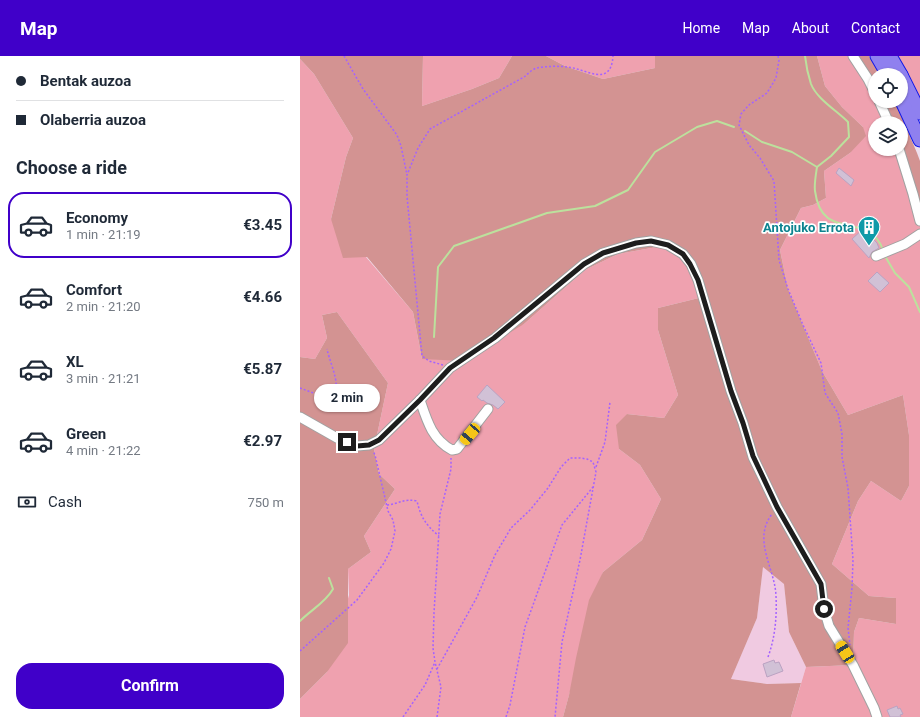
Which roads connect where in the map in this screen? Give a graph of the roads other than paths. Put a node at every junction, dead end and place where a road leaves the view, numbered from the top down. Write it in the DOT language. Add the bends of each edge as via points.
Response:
graph roads {
  1 [pos="852,56"];
  2 [pos="877,56"];
  3 [pos="890,56"];
  4 [pos="884,68"];
  5 [pos="897,68"];
  6 [pos="868,79"];
  7 [pos="908,89"];
  8 [pos="905,108"];
  9 [pos="920,114"];
  10 [pos="920,140"];
  11 [pos="901,156"];
  12 [pos="920,221"];
  13 [pos="920,234"];
  14 [pos="876,256"];
  15 [pos="420,400"];
  16 [pos="488,409"];
  17 [pos="300,417"];
  18 [pos="877,717"];
  1 -- 6 [label="street"];
  2 -- 4 [label="highway"];
  3 -- 5 [label="highway"];
  7 -- 9 [label="highway"];
  8 -- 10 [label="highway"];
  11 -- 12 [label="street"];
  13 -- 14 [label="street" via="905,244"];
  15 -- 16 [label="street" via="435,438 452,450 457,449"];
  15 -- 17 [label="street" via="379,440 369,445 357,446 337,438"];
  15 -- 18 [label="street" via="450,368 494,338 584,264 603,253 651,241 668,245 683,254 698,280 753,456 777,507 821,584 829,626 853,665"];
}
